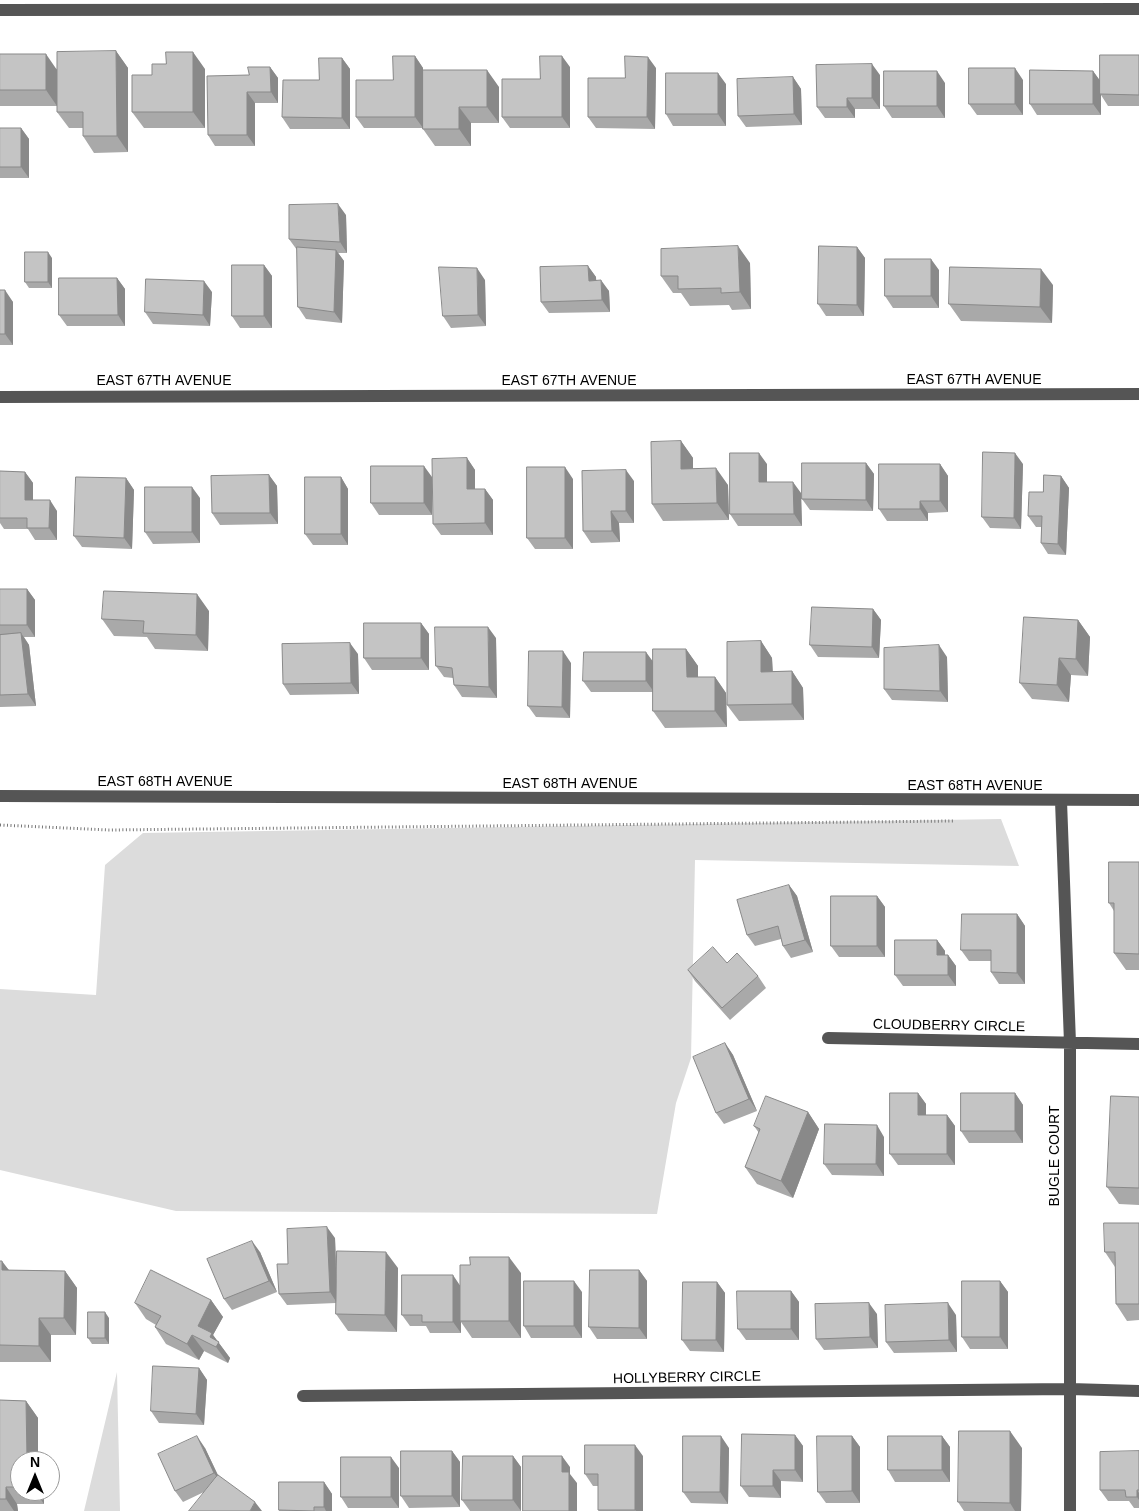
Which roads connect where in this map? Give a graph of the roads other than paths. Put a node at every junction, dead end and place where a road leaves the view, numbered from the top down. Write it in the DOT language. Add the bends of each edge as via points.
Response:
graph roads {
  1 [pos="1139,9"];
  2 [pos="0,10"];
  3 [pos="1139,394"];
  4 [pos="0,397"];
  5 [pos="0,796"];
  6 [pos="1139,800"];
  7 [pos="1061,801"];
  8 [pos="828,1038"];
  9 [pos="1070,1043"];
  10 [pos="1139,1044"];
  11 [pos="1070,1389"];
  12 [pos="1139,1391"];
  13 [pos="303,1396"];
  14 [pos="1070,1511"];
  1 -- 2 [label="street"];
  3 -- 4 [label="street, EAST 67TH AVENUE"];
  5 -- 7 [label="street, EAST 68TH AVENUE"];
  6 -- 7 [label="street, EAST 68TH AVENUE"];
  7 -- 9 [label="street, BUGLE COURT"];
  8 -- 9 [label="street, CLOUDBERRY CIRCLE"];
  9 -- 10 [label="street, CLOUDBERRY CIRCLE"];
  9 -- 11 [label="street, BUGLE COURT"];
  11 -- 12 [label="street, HOLLYBERRY CIRCLE"];
  11 -- 13 [label="street, HOLLYBERRY CIRCLE"];
  11 -- 14 [label="street, BUGLE COURT"];
}
